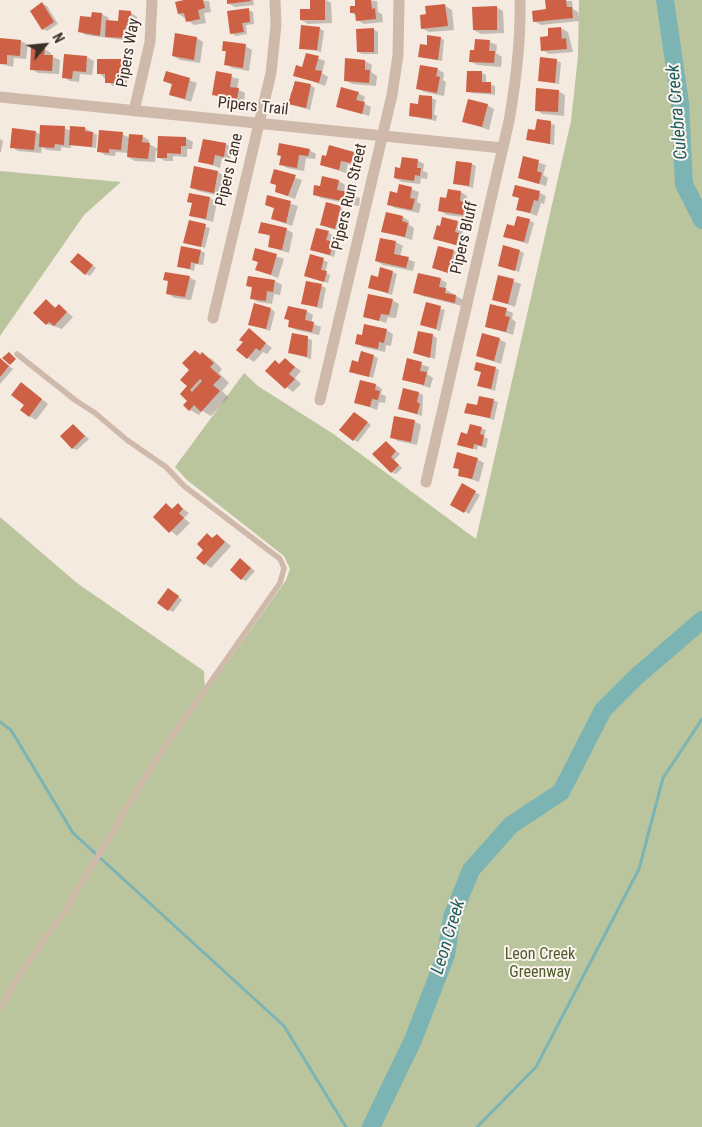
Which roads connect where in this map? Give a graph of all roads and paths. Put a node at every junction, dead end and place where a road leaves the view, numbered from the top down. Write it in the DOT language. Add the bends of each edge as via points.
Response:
graph roads {
  1 [pos="152,0"];
  2 [pos="275,0"];
  3 [pos="399,0"];
  4 [pos="520,0"];
  5 [pos="0,98"];
  6 [pos="134,111"];
  7 [pos="257,124"];
  8 [pos="381,136"];
  9 [pos="502,148"];
  10 [pos="214,318"];
  11 [pos="17,354"];
  12 [pos="320,400"];
  13 [pos="426,482"];
  14 [pos="0,1008"];
  1 -- 6 [label="street, Pipers Way" via="150,42"];
  2 -- 7 [label="street, Pipers Lane" via="271,72"];
  3 -- 8 [label="street, Pipers Run Street" via="398,55"];
  4 -- 9 [label="street, Pipers Bluff" via="516,79"];
  5 -- 6 [label="street, Pipers Trail"];
  6 -- 7 [label="street, Pipers Trail"];
  7 -- 8 [label="street, Pipers Trail"];
  7 -- 10 [label="street, Pipers Lane"];
  8 -- 9 [label="street, Pipers Trail"];
  8 -- 12 [label="street, Pipers Run Street"];
  9 -- 13 [label="street, Pipers Bluff"];
  11 -- 14 [label="lane" via="166,467 184,486 280,559 284,568 280,583 155,761 65,911"];
}
